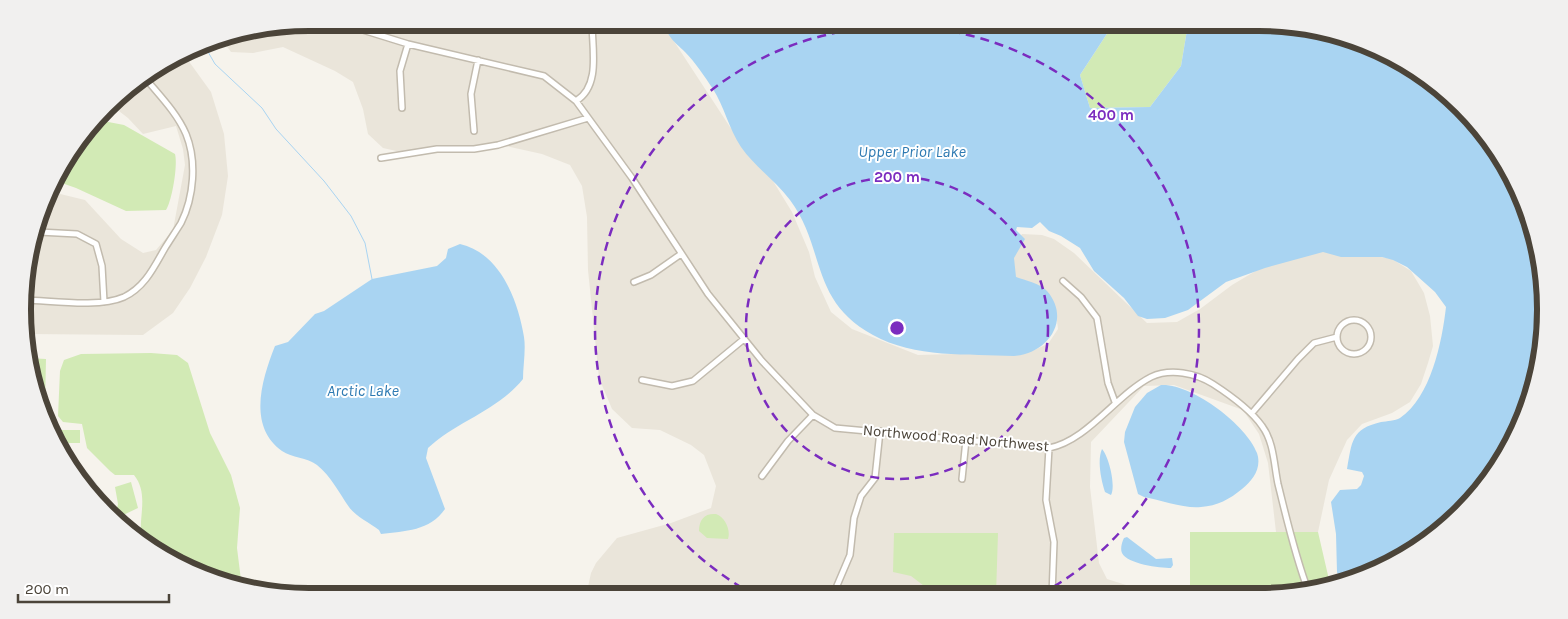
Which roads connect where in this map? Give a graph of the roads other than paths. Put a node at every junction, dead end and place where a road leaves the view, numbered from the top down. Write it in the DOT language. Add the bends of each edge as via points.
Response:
graph roads {
  1 [pos="366,31"];
  2 [pos="592,31"];
  3 [pos="408,44"];
  4 [pos="478,60"];
  5 [pos="149,83"];
  6 [pos="576,101"];
  7 [pos="402,108"];
  8 [pos="588,118"];
  9 [pos="474,132"];
  10 [pos="381,158"];
  11 [pos="42,232"];
  12 [pos="681,254"];
  13 [pos="1062,281"];
  14 [pos="634,282"];
  15 [pos="32,300"];
  16 [pos="104,302"];
  17 [pos="1337,337"];
  18 [pos="744,339"];
  19 [pos="642,380"];
  20 [pos="1115,402"];
  21 [pos="1252,413"];
  22 [pos="813,415"];
  23 [pos="880,432"];
  24 [pos="966,440"];
  25 [pos="1049,448"];
  26 [pos="762,476"];
  27 [pos="962,480"];
  28 [pos="1305,583"];
  29 [pos="836,588"];
  30 [pos="1052,588"];
  1 -- 3 [label="street, Northwood Road Northwest"];
  2 -- 6 [label="street" via="591,84 584,96"];
  3 -- 4 [label="street, Northwood Road Northwest"];
  3 -- 7 [label="street" via="400,71"];
  4 -- 6 [label="street, Northwood Road Northwest" via="544,76"];
  4 -- 9 [label="street" via="471,94"];
  5 -- 16 [label="street" via="186,134 192,179 188,203 181,222 145,281 132,292"];
  6 -- 8 [label="street, Northwood Road Northwest"];
  8 -- 10 [label="street" via="498,145 437,149"];
  8 -- 12 [label="street, Northwood Road Northwest"];
  11 -- 16 [label="street" via="77,234 96,244 102,266"];
  12 -- 14 [label="street" via="651,275"];
  12 -- 18 [label="street, Northwood Road Northwest"];
  13 -- 20 [label="street" via="1081,297 1097,318 1108,383"];
  15 -- 16 [label="street"];
  17 -- 17 [label="street" via="1344,351 1353,354 1367,348 1372,335 1366,324 1352,319 1342,324"];
  17 -- 21 [label="street" via="1314,343"];
  18 -- 19 [label="street" via="693,381 672,386"];
  18 -- 22 [label="street, Northwood Road Northwest"];
  20 -- 21 [label="street, Northwood Road Northwest" via="1138,384 1172,372 1206,380"];
  20 -- 25 [label="street, Northwood Road Northwest" via="1074,438"];
  21 -- 28 [label="street, Northwood Road Northwest" via="1263,427 1271,446 1295,556"];
  22 -- 23 [label="street, Northwood Road Northwest" via="835,428"];
  22 -- 26 [label="street" via="788,440"];
  23 -- 24 [label="street, Northwood Road Northwest"];
  23 -- 29 [label="street" via="875,478 861,496 854,518 850,555"];
  24 -- 25 [label="street, Northwood Road Northwest"];
  24 -- 27 [label="street"];
  25 -- 30 [label="street" via="1046,500 1054,542"];
}
